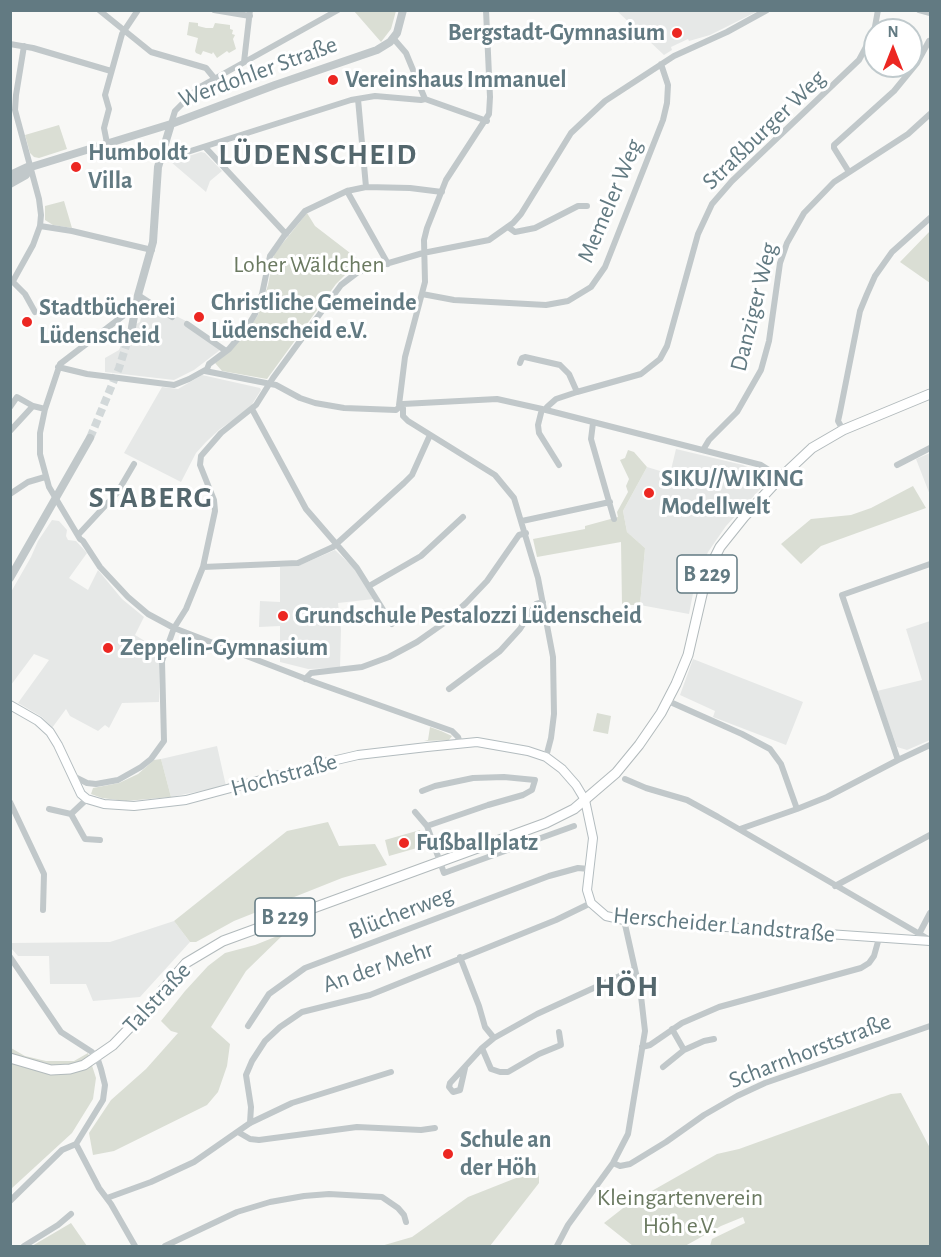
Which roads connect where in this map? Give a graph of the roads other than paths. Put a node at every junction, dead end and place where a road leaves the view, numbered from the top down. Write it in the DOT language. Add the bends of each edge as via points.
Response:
graph roads {
  1 [pos="99,10"];
  2 [pos="138,10"];
  3 [pos="214,10"];
  4 [pos="338,10"];
  5 [pos="403,10"];
  6 [pos="486,10"];
  7 [pos="767,10"];
  8 [pos="878,10"];
  9 [pos="919,10"];
  10 [pos="250,13"];
  11 [pos="930,13"];
  12 [pos="124,32"];
  13 [pos="393,38"];
  14 [pos="929,40"];
  15 [pos="10,44"];
  16 [pos="24,46"];
  17 [pos="244,62"];
  18 [pos="661,64"];
  19 [pos="111,71"];
  20 [pos="215,79"];
  21 [pos="358,99"];
  22 [pos="425,99"];
  23 [pos="930,114"];
  24 [pos="487,121"];
  25 [pos="171,124"];
  26 [pos="107,143"];
  27 [pos="205,147"];
  28 [pos="159,161"];
  29 [pos="31,167"];
  30 [pos="849,172"];
  31 [pos="10,175"];
  32 [pos="10,184"];
  33 [pos="366,187"];
  34 [pos="347,191"];
  35 [pos="442,192"];
  36 [pos="588,206"];
  37 [pos="930,218"];
  38 [pos="40,226"];
  39 [pos="508,227"];
  40 [pos="286,234"];
  41 [pos="152,250"];
  42 [pos="423,253"];
  43 [pos="388,264"];
  44 [pos="12,280"];
  45 [pos="422,294"];
  46 [pos="138,295"];
  47 [pos="136,306"];
  48 [pos="35,312"];
  49 [pos="172,317"];
  50 [pos="187,324"];
  51 [pos="132,327"];
  52 [pos="226,351"];
  53 [pos="520,363"];
  54 [pos="58,367"];
  55 [pos="204,370"];
  56 [pos="269,384"];
  57 [pos="577,392"];
  58 [pos="930,394"];
  59 [pos="33,406"];
  60 [pos="400,406"];
  61 [pos="10,407"];
  62 [pos="45,409"];
  63 [pos="252,410"];
  64 [pos="544,410"];
  65 [pos="593,423"];
  66 [pos="843,430"];
  67 [pos="10,431"];
  68 [pos="430,435"];
  69 [pos="90,438"];
  70 [pos="930,448"];
  71 [pos="703,450"];
  72 [pos="134,464"];
  73 [pos="559,465"];
  74 [pos="897,465"];
  75 [pos="45,477"];
  76 [pos="780,477"];
  77 [pos="10,494"];
  78 [pos="56,498"];
  79 [pos="610,502"];
  80 [pos="463,518"];
  81 [pos="614,519"];
  82 [pos="522,521"];
  83 [pos="526,533"];
  84 [pos="78,536"];
  85 [pos="336,544"];
  86 [pos="930,564"];
  87 [pos="203,567"];
  88 [pos="10,578"];
  89 [pos="369,586"];
  90 [pos="543,602"];
  91 [pos="392,624"];
  92 [pos="174,628"];
  93 [pos="305,678"];
  94 [pos="449,689"];
  95 [pos="668,701"];
  96 [pos="10,705"];
  97 [pos="460,743"];
  98 [pos="930,745"];
  99 [pos="546,757"];
  100 [pos="898,759"];
  101 [pos="70,774"];
  102 [pos="625,779"];
  103 [pos="422,791"];
  104 [pos="87,799"];
  105 [pos="585,801"];
  106 [pos="10,802"];
  107 [pos="49,809"];
  108 [pos="797,809"];
  109 [pos="415,812"];
  110 [pos="71,814"];
  111 [pos="427,826"];
  112 [pos="574,826"];
  113 [pos="740,829"];
  114 [pos="930,835"];
  115 [pos="100,840"];
  116 [pos="440,863"];
  117 [pos="589,869"];
  118 [pos="835,886"];
  119 [pos="591,903"];
  120 [pos="43,910"];
  121 [pos="930,913"];
  122 [pos="624,920"];
  123 [pos="919,934"];
  124 [pos="879,938"];
  125 [pos="930,941"];
  126 [pos="10,957"];
  127 [pos="460,957"];
  128 [pos="635,969"];
  129 [pos="248,1026"];
  130 [pos="930,1026"];
  131 [pos="672,1029"];
  132 [pos="559,1032"];
  133 [pos="494,1038"];
  134 [pos="714,1039"];
  135 [pos="642,1047"];
  136 [pos="482,1048"];
  137 [pos="684,1050"];
  138 [pos="97,1057"];
  139 [pos="10,1058"];
  140 [pos="663,1067"];
  141 [pos="465,1068"];
  142 [pos="391,1072"];
  143 [pos="250,1123"];
  144 [pos="435,1128"];
  145 [pos="238,1132"];
  146 [pos="76,1144"];
  147 [pos="613,1163"];
  148 [pos="108,1198"];
  149 [pos="10,1201"];
  150 [pos="71,1214"];
  151 [pos="406,1222"];
  152 [pos="24,1246"];
  153 [pos="135,1246"];
  154 [pos="165,1246"];
  155 [pos="557,1246"];
  1 -- 12 [label="street"];
  2 -- 12 [label="street"];
  3 -- 10 [label="street"];
  4 -- 17 [label="street"];
  5 -- 13 [label="street"];
  6 -- 24 [label="street" via="490,97"];
  7 -- 18 [label="street"];
  8 -- 57 [label="street, Straßburger Weg" via="874,32 859,60 712,204 698,234 660,359 641,374"];
  9 -- 11 [label="street"];
  10 -- 17 [label="street"];
  12 -- 19 [label="street"];
  12 -- 20 [label="street" via="151,52 206,68"];
  13 -- 22 [label="street" via="406,53"];
  13 -- 25 [label="street, Werdohler Straße" via="377,50"];
  14 -- 30 [label="street" via="894,92 834,145"];
  15 -- 16 [label="street"];
  16 -- 19 [label="street"];
  16 -- 29 [label="street" via="15,110"];
  17 -- 20 [label="street"];
  18 -- 39 [label="street" via="605,101 579,124 528,205"];
  18 -- 45 [label="street, Memeler Weg" via="668,85 663,120 604,267 591,287 568,301 546,305 454,300"];
  19 -- 26 [label="street" via="105,95 109,109 104,130"];
  20 -- 25 [label="street" via="191,93 175,111"];
  21 -- 22 [label="street"];
  21 -- 27 [label="street"];
  21 -- 33 [label="street"];
  22 -- 24 [label="street"];
  23 -- 30 [label="street, Danziger Weg" via="908,134"];
  24 -- 35 [label="street" via="456,164"];
  25 -- 26 [label="street"];
  25 -- 28 [label="street, Werdohler Straße"];
  26 -- 29 [label="street"];
  27 -- 28 [label="street"];
  27 -- 40 [label="street"];
  28 -- 41 [label="street, Werdohler Straße"];
  29 -- 31 [label="street"];
  29 -- 32 [label="street" via="26,175"];
  29 -- 38 [label="street" via="39,198"];
  30 -- 71 [label="street, Danziger Weg" via="816,199 794,228 780,263 769,341 760,370 737,412"];
  33 -- 34 [label="street"];
  33 -- 35 [label="street"];
  34 -- 40 [label="street" via="305,211"];
  34 -- 43 [label="street"];
  35 -- 42 [label="street"];
  36 -- 39 [label="street" via="578,206 535,228 515,232"];
  37 -- 66 [label="street" via="892,252 867,294 856,327 838,422"];
  38 -- 41 [label="street"];
  38 -- 44 [label="street" via="28,256"];
  39 -- 42 [label="street" via="489,240"];
  40 -- 52 [label="street" via="270,256 265,285 252,320"];
  41 -- 46 [label="street, Werdohler Straße"];
  42 -- 43 [label="street"];
  42 -- 45 [label="street" via="426,275"];
  43 -- 56 [label="street" via="358,273 341,285"];
  44 -- 48 [label="street"];
  45 -- 60 [label="street" via="405,357"];
  46 -- 47 [label="street, Werdohler Straße"];
  46 -- 49 [label="street"];
  47 -- 51 [label="street, Werdohler Straße"];
  47 -- 54 [label="street"];
  50 -- 52 [label="street"];
  52 -- 55 [label="street"];
  53 -- 57 [label="street" via="525,357 560,365"];
  54 -- 55 [label="street" via="174,385"];
  54 -- 62 [label="street"];
  55 -- 56 [label="street"];
  56 -- 60 [label="street" via="328,405 396,410"];
  56 -- 63 [label="street"];
  57 -- 64 [label="street, Straßburger Weg" via="556,399"];
  58 -- 66 [label="main road, B 229"];
  59 -- 61 [label="street" via="17,397"];
  59 -- 62 [label="street"];
  59 -- 67 [label="street"];
  60 -- 64 [label="street" via="497,399"];
  60 -- 68 [label="street" via="403,416"];
  62 -- 75 [label="street" via="40,449"];
  63 -- 85 [label="street" via="306,509"];
  63 -- 87 [label="street" via="221,433 200,458 215,509"];
  64 -- 65 [label="street"];
  64 -- 73 [label="street" via="539,433"];
  65 -- 71 [label="street"];
  65 -- 79 [label="street" via="591,439"];
  66 -- 76 [label="main road, B 229" via="812,448"];
  68 -- 82 [label="street" via="495,475 514,498"];
  68 -- 85 [label="street" via="412,474"];
  69 -- 78 [label="street"];
  70 -- 74 [label="street"];
  71 -- 76 [label="street" via="761,465"];
  72 -- 84 [label="street" via="117,493"];
  75 -- 77 [label="street"];
  75 -- 78 [label="street"];
  76 -- 95 [label="main road, B 229" via="715,556 703,587 687,655"];
  78 -- 84 [label="street"];
  78 -- 88 [label="street"];
  79 -- 81 [label="street"];
  79 -- 82 [label="street"];
  80 -- 89 [label="street" via="421,556"];
  82 -- 83 [label="street"];
  83 -- 90 [label="street"];
  83 -- 93 [label="street" via="519,535 487,581 461,608 417,642 362,667 311,673"];
  84 -- 92 [label="street" via="110,580 148,614"];
  85 -- 87 [label="street" via="297,563"];
  85 -- 89 [label="street"];
  86 -- 100 [label="street" via="842,595"];
  87 -- 92 [label="street"];
  89 -- 91 [label="street"];
  90 -- 94 [label="street" via="536,604 503,649"];
  90 -- 99 [label="street" via="555,679"];
  92 -- 93 [label="street"];
  92 -- 101 [label="street" via="162,661 164,741 151,759 118,780 87,783"];
  93 -- 97 [label="street" via="452,731"];
  95 -- 105 [label="main road, B 229" via="639,746 611,779"];
  95 -- 108 [label="street" via="770,749 781,764"];
  96 -- 101 [label="main road" via="50,732"];
  97 -- 99 [label="main road, Hochstraße" via="504,746"];
  97 -- 104 [label="main road, Hochstraße" via="347,758 176,802 119,806"];
  98 -- 100 [label="street"];
  99 -- 105 [label="main road, Hochstraße" via="572,779"];
  100 -- 108 [label="street"];
  101 -- 104 [label="main road"];
  102 -- 113 [label="street" via="687,801"];
  103 -- 111 [label="street" via="473,778 535,780 532,790 523,795"];
  104 -- 110 [label="street"];
  105 -- 116 [label="main road, Talstraße / B 229" via="546,823"];
  105 -- 117 [label="main road, Herscheider Landstraße" via="593,838"];
  106 -- 120 [label="street" via="44,874"];
  107 -- 110 [label="street"];
  108 -- 113 [label="street"];
  109 -- 111 [label="street"];
  110 -- 115 [label="street" via="85,839"];
  111 -- 116 [label="street"];
  112 -- 116 [label="street, Talstraße" via="444,873"];
  113 -- 118 [label="street"];
  114 -- 118 [label="street"];
  116 -- 138 [label="main road, Talstraße / B 229" via="223,941 186,963 137,1020"];
  117 -- 119 [label="main road, Herscheider Landstraße" via="587,890"];
  117 -- 129 [label="street, Blücherweg" via="549,876 305,968 269,994"];
  118 -- 123 [label="street"];
  119 -- 122 [label="main road, Herscheider Landstraße" via="606,916"];
  119 -- 127 [label="street, An der Mehr"];
  121 -- 123 [label="street"];
  122 -- 124 [label="main road, Herscheider Landstraße"];
  122 -- 128 [label="street"];
  123 -- 125 [label="street"];
  124 -- 125 [label="main road, Herscheider Landstraße"];
  124 -- 131 [label="street" via="874,956 861,968 727,1004"];
  126 -- 138 [label="street" via="61,1032"];
  127 -- 133 [label="street" via="484,1027"];
  127 -- 143 [label="street, An der Mehr" via="370,995 302,1012 280,1027 265,1041 248,1068"];
  128 -- 133 [label="street"];
  128 -- 135 [label="street" via="644,1015"];
  130 -- 147 [label="street, Scharnhorststraße" via="756,1087 630,1164"];
  131 -- 135 [label="street" via="650,1046"];
  131 -- 137 [label="street"];
  132 -- 136 [label="street" via="561,1045 538,1053 508,1072 491,1069"];
  133 -- 136 [label="street"];
  134 -- 137 [label="street"];
  135 -- 147 [label="street" via="628,1134"];
  136 -- 141 [label="street"];
  137 -- 140 [label="street"];
  138 -- 139 [label="main road, Talstraße / B 229" via="84,1065 58,1070"];
  138 -- 146 [label="street" via="105,1080 104,1097"];
  142 -- 143 [label="street" via="292,1103"];
  143 -- 145 [label="street"];
  144 -- 145 [label="street" via="357,1128 259,1140"];
  145 -- 148 [label="street" via="194,1162"];
  146 -- 148 [label="street"];
  146 -- 149 [label="street" via="62,1150"];
  147 -- 155 [label="street"];
  148 -- 153 [label="street"];
  150 -- 152 [label="street"];
  151 -- 154 [label="street" via="398,1208 382,1197 304,1196 237,1212"];
}
